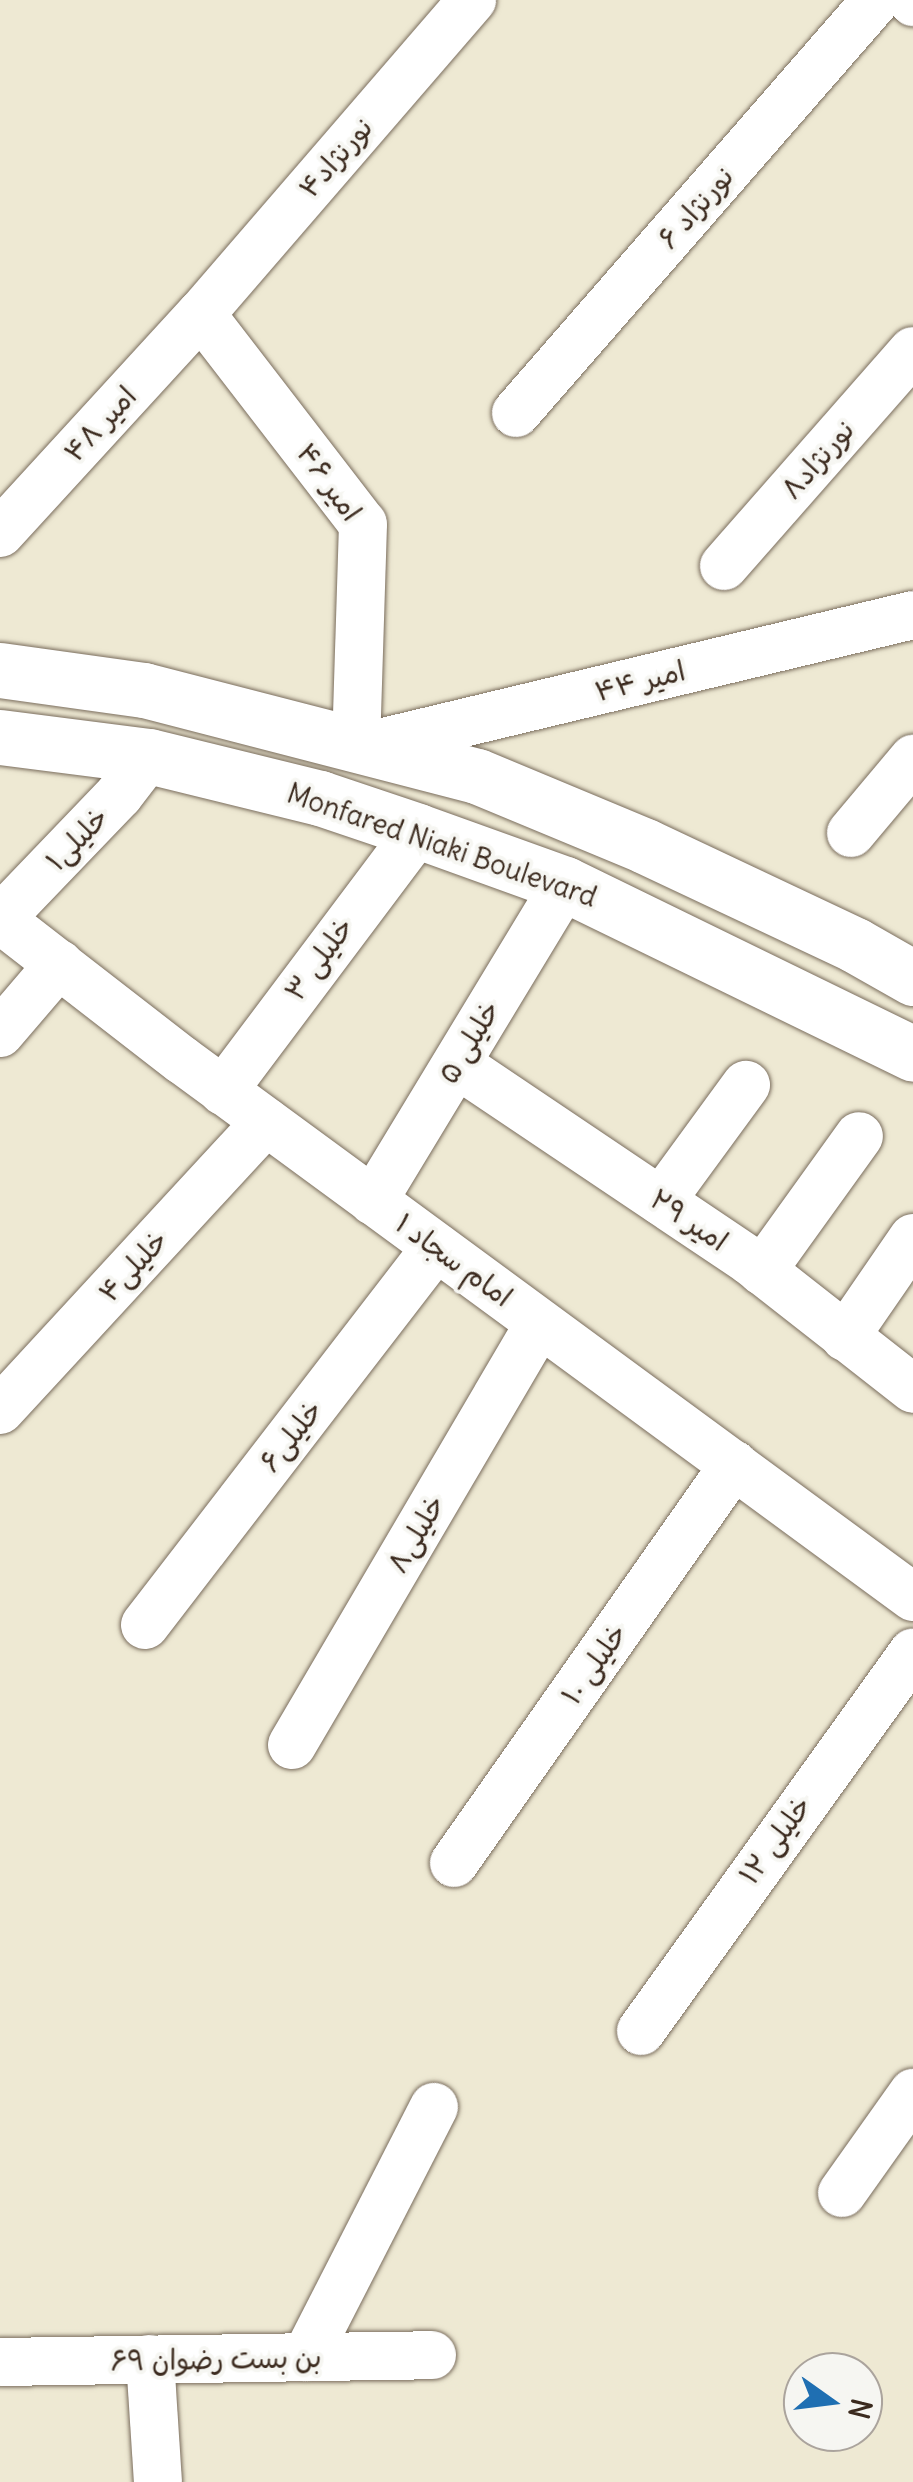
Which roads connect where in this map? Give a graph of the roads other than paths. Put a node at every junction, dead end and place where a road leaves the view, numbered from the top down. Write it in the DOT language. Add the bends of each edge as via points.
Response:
graph roads {
  1 [pos="472,0"];
  2 [pos="876,0"];
  3 [pos="201,314"];
  4 [pos="913,352"];
  5 [pos="516,414"];
  6 [pos="0,533"];
  7 [pos="724,566"];
  8 [pos="913,615"];
  9 [pos="0,670"];
  10 [pos="0,738"];
  11 [pos="362,744"];
  12 [pos="150,756"];
  13 [pos="913,760"];
  14 [pos="418,830"];
  15 [pos="851,833"];
  16 [pos="565,884"];
  17 [pos="0,919"];
  18 [pos="58,964"];
  19 [pos="913,978"];
  20 [pos="0,1033"];
  21 [pos="913,1054"];
  22 [pos="456,1064"];
  23 [pos="746,1084"];
  24 [pos="224,1091"];
  25 [pos="266,1122"];
  26 [pos="859,1136"];
  27 [pos="373,1201"];
  28 [pos="661,1201"];
  29 [pos="913,1238"];
  30 [pos="436,1247"];
  31 [pos="762,1271"];
  32 [pos="540,1323"];
  33 [pos="846,1336"];
  34 [pos="913,1389"];
  35 [pos="0,1410"];
  36 [pos="734,1466"];
  37 [pos="913,1597"];
  38 [pos="145,1625"];
  39 [pos="913,1653"];
  40 [pos="292,1745"];
  41 [pos="454,1863"];
  42 [pos="641,2031"];
  43 [pos="913,2093"];
  44 [pos="434,2106"];
  45 [pos="842,2193"];
  46 [pos="432,2355"];
  47 [pos="306,2357"];
  48 [pos="150,2359"];
  49 [pos="0,2362"];
  50 [pos="158,2482"];
  1 -- 3 [label="street, نورنژاد۴"];
  2 -- 5 [label="street, نورنژاد ۶"];
  3 -- 6 [label="street, امیر ۴۸"];
  3 -- 11 [label="street, امیر ۴۶" via="364,524"];
  4 -- 7 [label="street, نورنژاد۸"];
  8 -- 11 [label="street, امیر ۴۴"];
  9 -- 11 [label="main road" via="144,690"];
  10 -- 12 [label="main road, Monfared Niaki Boulevard"];
  11 -- 19 [label="main road" via="477,776 645,846"];
  12 -- 14 [label="main road, Monfared Niaki Boulevard"];
  12 -- 17 [label="street, خلیلی۱"];
  13 -- 15 [label="street"];
  14 -- 16 [label="main road, Monfared Niaki Boulevard"];
  14 -- 24 [label="street, خلیلی ۳"];
  16 -- 21 [label="main road, Monfared Niaki Boulevard"];
  16 -- 22 [label="street, خلیلی ۵"];
  17 -- 18 [label="street, امام سجاد ۱"];
  18 -- 20 [label="street"];
  18 -- 24 [label="street, امام سجاد ۱"];
  22 -- 27 [label="street, خلیلی ۵"];
  22 -- 28 [label="street, امیر ۲۹"];
  23 -- 28 [label="street"];
  24 -- 25 [label="street, امام سجاد ۱"];
  25 -- 27 [label="street, امام سجاد ۱"];
  25 -- 35 [label="street, خلیلی۴"];
  26 -- 31 [label="street"];
  27 -- 30 [label="street, امام سجاد ۱"];
  28 -- 31 [label="street, امیر ۲۹"];
  29 -- 33 [label="street"];
  30 -- 32 [label="street, امام سجاد ۱"];
  30 -- 38 [label="street, خلیلی۶"];
  31 -- 33 [label="street, امیر ۲۹"];
  32 -- 36 [label="street, امام سجاد ۱"];
  32 -- 40 [label="street, خلیلی۸"];
  33 -- 34 [label="street, امیر ۲۹"];
  36 -- 37 [label="street, امام سجاد ۱"];
  36 -- 41 [label="street, خلیلی ۱۰"];
  39 -- 42 [label="street, خلیلی ۱۲"];
  43 -- 45 [label="street"];
  44 -- 47 [label="street"];
  46 -- 47 [label="street, بن بست رضوان ۶۹"];
  47 -- 48 [label="street, بن بست رضوان ۶۹"];
  48 -- 49 [label="street, بن بست رضوان ۶۹"];
  48 -- 50 [label="street"];
}
